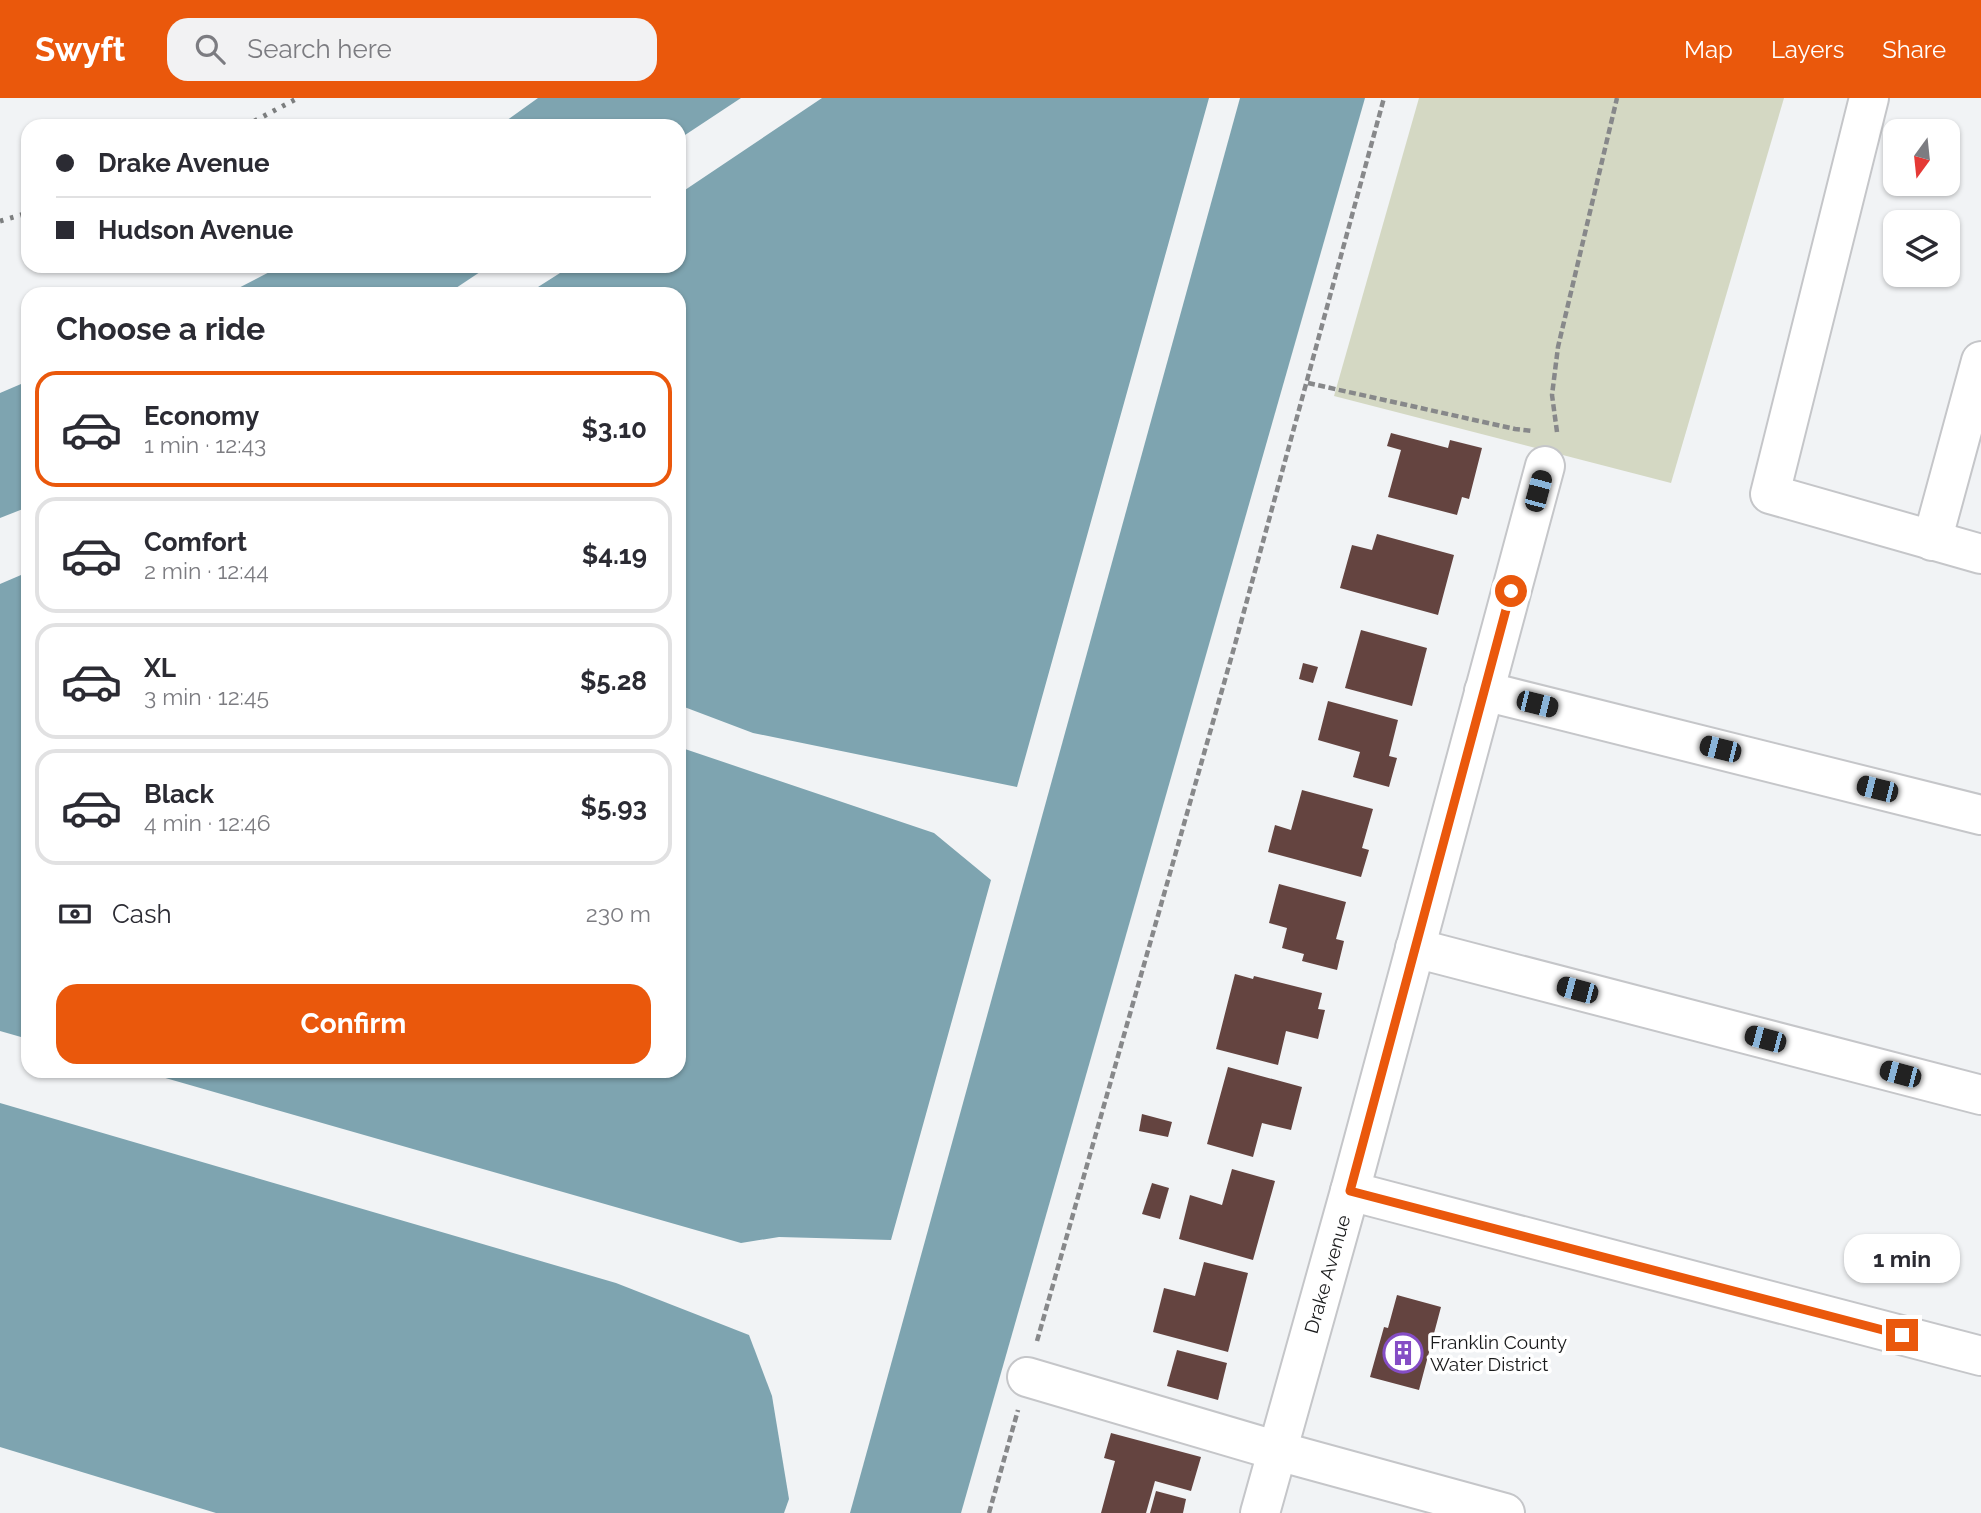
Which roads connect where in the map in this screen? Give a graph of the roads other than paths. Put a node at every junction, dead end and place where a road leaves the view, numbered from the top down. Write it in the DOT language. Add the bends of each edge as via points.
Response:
graph roads {
  1 [pos="1868,98"];
  2 [pos="1981,361"];
  3 [pos="1544,449"];
  4 [pos="1932,541"];
  5 [pos="1981,554"];
  6 [pos="1484,691"];
  7 [pos="1981,815"];
  8 [pos="1415,948"];
  9 [pos="1981,1095"];
  10 [pos="1350,1191"];
  11 [pos="1981,1356"];
  12 [pos="1027,1377"];
  13 [pos="1278,1451"];
  14 [pos="1260,1513"];
  15 [pos="1505,1513"];
  1 -- 4 [label="street" via="1770,495"];
  2 -- 4 [label="street"];
  3 -- 6 [label="street, Drake Avenue"];
  4 -- 5 [label="street"];
  6 -- 7 [label="street"];
  6 -- 8 [label="street, Drake Avenue"];
  8 -- 9 [label="street"];
  8 -- 10 [label="street, Drake Avenue"];
  10 -- 11 [label="street"];
  10 -- 13 [label="street, Drake Avenue"];
  12 -- 13 [label="street"];
  13 -- 14 [label="street, Drake Avenue"];
  13 -- 15 [label="street"];
}
